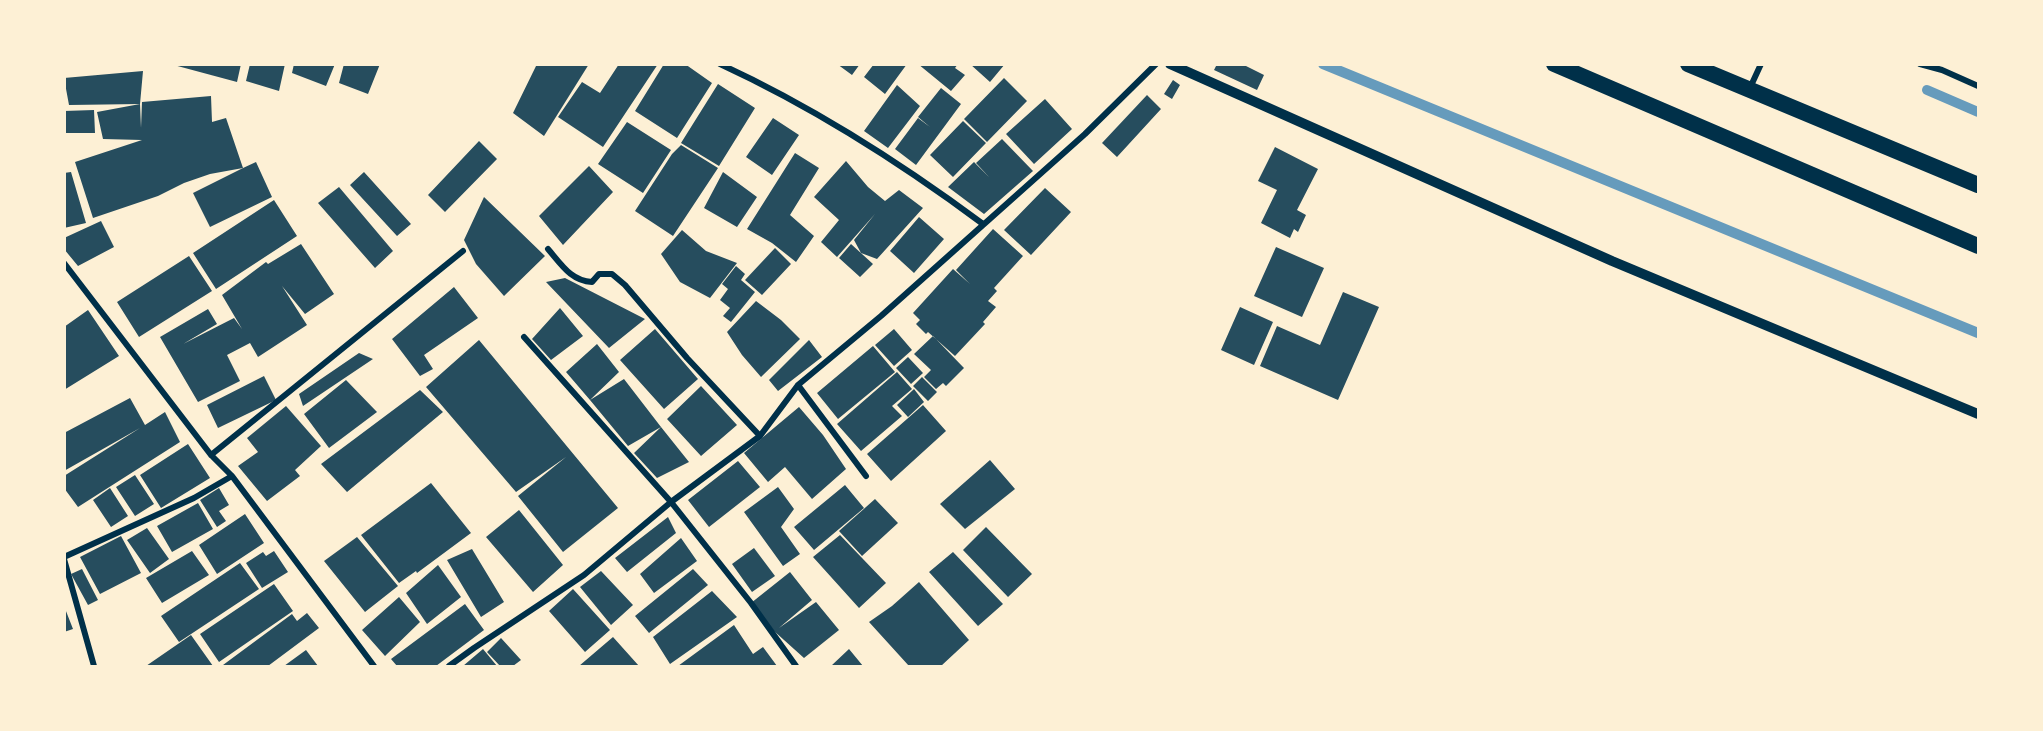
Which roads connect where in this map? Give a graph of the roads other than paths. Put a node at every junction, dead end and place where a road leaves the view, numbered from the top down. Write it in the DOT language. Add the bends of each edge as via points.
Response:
graph roads {
  1 [pos="720,64"];
  2 [pos="1156,64"];
  3 [pos="1170,64"];
  4 [pos="1554,64"];
  5 [pos="1688,64"];
  6 [pos="1761,64"];
  7 [pos="1920,64"];
  8 [pos="1978,86"];
  9 [pos="1749,90"];
  10 [pos="1978,186"];
  11 [pos="983,224"];
  12 [pos="1978,246"];
  13 [pos="548,249"];
  14 [pos="463,251"];
  15 [pos="64,263"];
  16 [pos="524,338"];
  17 [pos="798,385"];
  18 [pos="1978,414"];
  19 [pos="760,436"];
  20 [pos="211,455"];
  21 [pos="232,476"];
  22 [pos="866,476"];
  23 [pos="671,502"];
  24 [pos="64,558"];
  25 [pos="94,666"];
  26 [pos="375,666"];
  27 [pos="449,666"];
  28 [pos="796,666"];
  1 -- 11 [label="street" via="772,88 925,180"];
  2 -- 11 [label="street" via="1085,134"];
  3 -- 18 [label="street" via="1612,261"];
  4 -- 12 [label="highway"];
  5 -- 9 [label="highway"];
  6 -- 9 [label="street"];
  7 -- 8 [label="street"];
  9 -- 10 [label="highway"];
  11 -- 17 [label="street"];
  13 -- 19 [label="street" via="581,282 592,282 599,274 612,274 625,285"];
  14 -- 20 [label="street"];
  15 -- 20 [label="street"];
  16 -- 23 [label="street"];
  17 -- 19 [label="street"];
  17 -- 22 [label="street"];
  19 -- 23 [label="street"];
  20 -- 21 [label="street"];
  21 -- 24 [label="street" via="194,498"];
  21 -- 26 [label="street"];
  23 -- 27 [label="street" via="584,575"];
  23 -- 28 [label="street"];
  24 -- 25 [label="street"];
}
